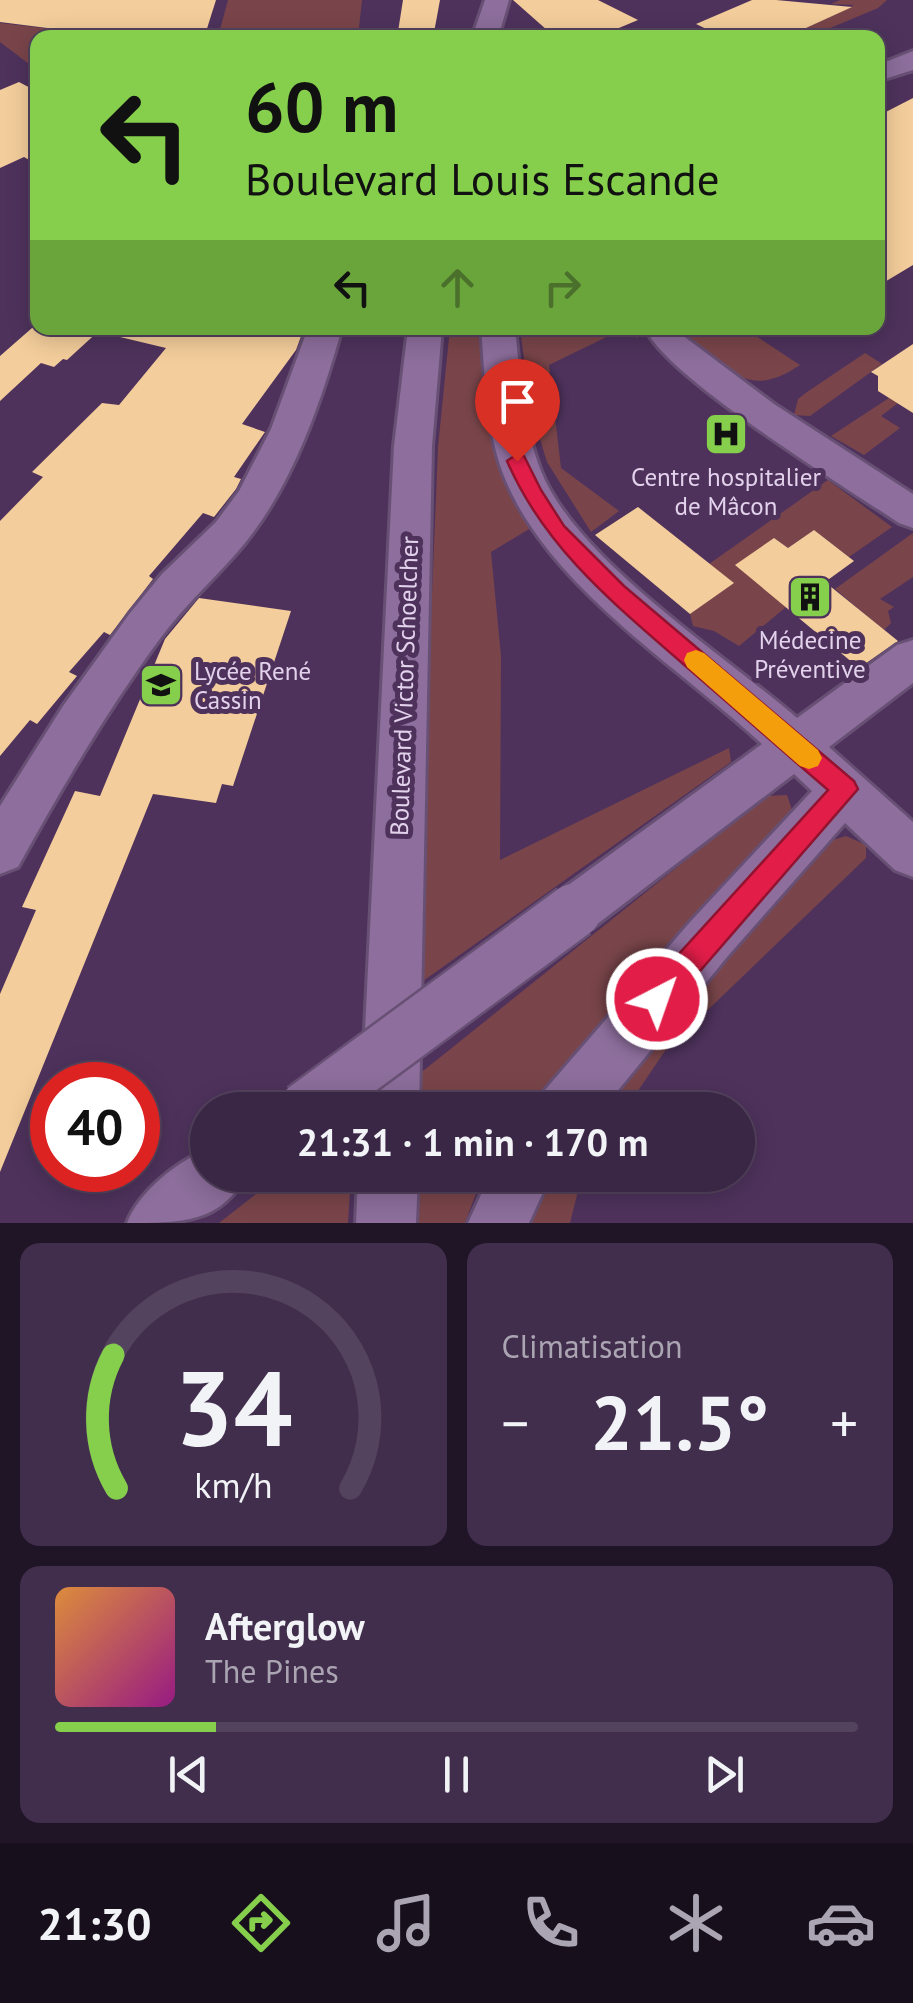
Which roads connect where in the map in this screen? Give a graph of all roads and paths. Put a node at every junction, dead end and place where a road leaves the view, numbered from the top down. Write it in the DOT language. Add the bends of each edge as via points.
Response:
graph roads {
  1 [pos="497,0"];
  2 [pos="488,30"];
  3 [pos="913,59"];
  4 [pos="885,72"];
  5 [pos="322,335"];
  6 [pos="424,335"];
  7 [pos="499,335"];
  8 [pos="665,335"];
  9 [pos="913,513"];
  10 [pos="913,658"];
  11 [pos="796,747"];
  12 [pos="845,789"];
  13 [pos="0,851"];
  14 [pos="913,854"];
  15 [pos="328,1092"];
  16 [pos="391,1092"];
  17 [pos="580,1092"];
  18 [pos="195,1192"];
  19 [pos="387,1192"];
  20 [pos="513,1192"];
  21 [pos="157,1223"];
  22 [pos="386,1223"];
  23 [pos="498,1223"];
  1 -- 2 [label="street"];
  3 -- 4 [label="street"];
  5 -- 13 [label="street" via="262,486 236,527 171,592 129,650"];
  6 -- 16 [label="street, Boulevard Victor Schoelcher" via="413,446"];
  7 -- 11 [label="street" via="517,461 557,532 616,592"];
  8 -- 9 [label="street" via="762,413"];
  10 -- 11 [label="street"];
  11 -- 12 [label="street"];
  11 -- 15 [label="street, bridge"];
  12 -- 14 [label="street"];
  12 -- 17 [label="street"];
  18 -- 21 [label="street"];
  19 -- 22 [label="street"];
  20 -- 23 [label="street"];
}
